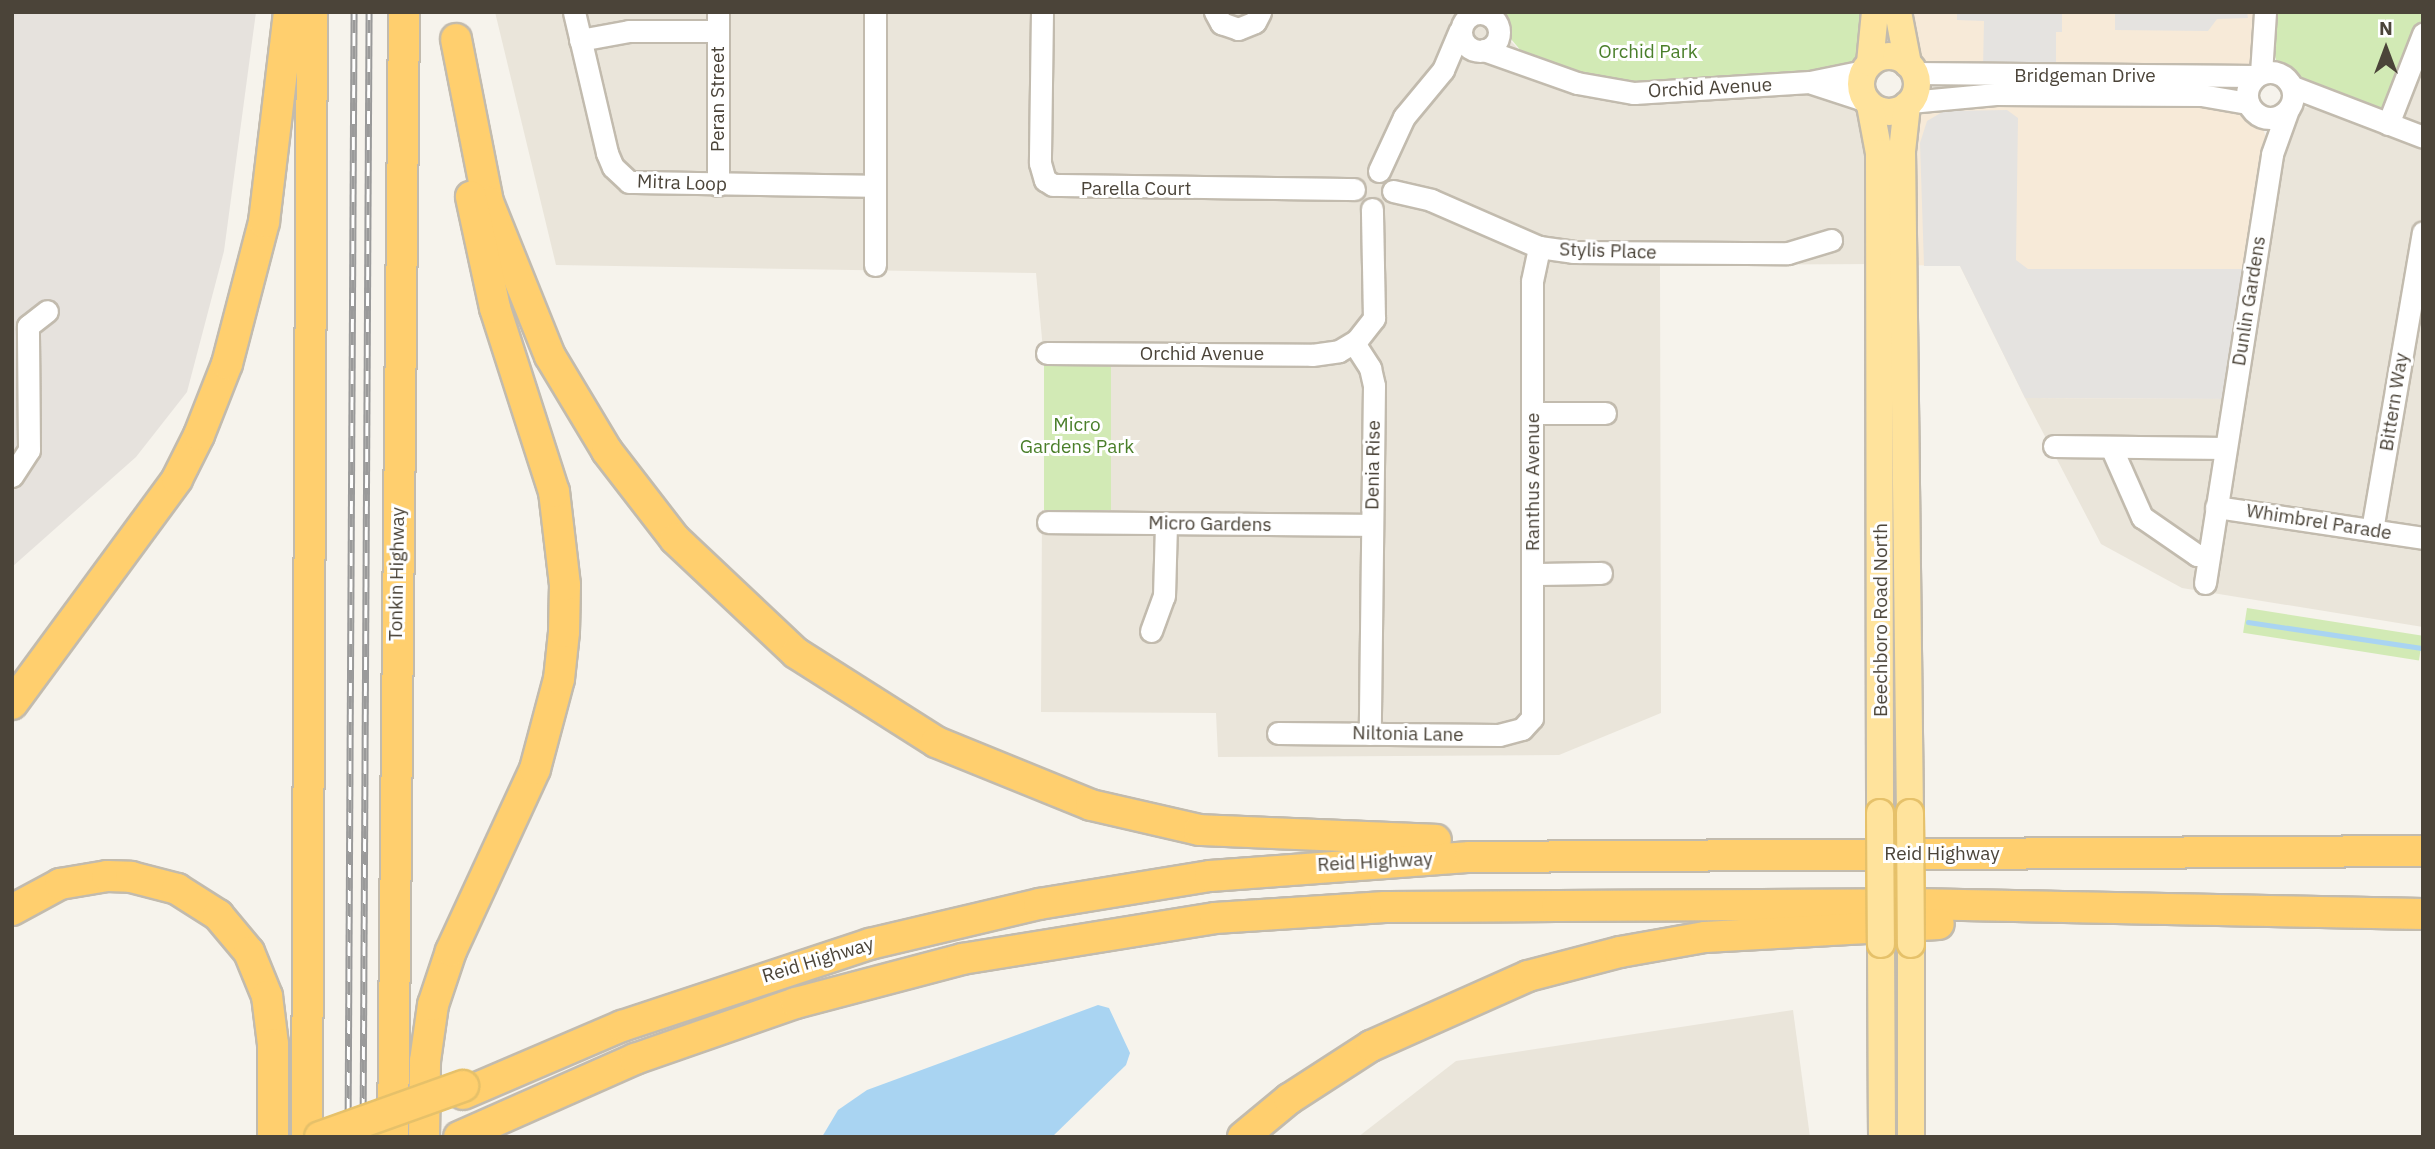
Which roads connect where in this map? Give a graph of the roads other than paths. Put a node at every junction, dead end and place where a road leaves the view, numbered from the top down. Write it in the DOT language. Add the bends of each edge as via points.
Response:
graph roads {
  1 [pos="289,12"];
  2 [pos="312,12"];
  3 [pos="404,12"];
  4 [pos="574,12"];
  5 [pos="876,12"];
  6 [pos="1042,12"];
  7 [pos="1215,12"];
  8 [pos="1260,12"];
  9 [pos="1479,12"];
  10 [pos="1875,12"];
  11 [pos="1898,12"];
  12 [pos="718,22"];
  13 [pos="2266,22"];
  14 [pos="1459,23"];
  15 [pos="455,26"];
  16 [pos="1498,26"];
  17 [pos="2423,34"];
  18 [pos="580,40"];
  19 [pos="1481,51"];
  20 [pos="1532,64"];
  21 [pos="1867,67"];
  22 [pos="1911,68"];
  23 [pos="1443,70"];
  24 [pos="1966,76"];
  25 [pos="1810,82"];
  26 [pos="2278,88"];
  27 [pos="1996,94"];
  28 [pos="1868,103"];
  29 [pos="1908,103"];
  30 [pos="2253,109"];
  31 [pos="2388,124"];
  32 [pos="2423,137"];
  33 [pos="2272,154"];
  34 [pos="1379,171"];
  35 [pos="718,185"];
  36 [pos="875,186"];
  37 [pos="1354,189"];
  38 [pos="1393,191"];
  39 [pos="1372,209"];
  40 [pos="2423,232"];
  41 [pos="1831,240"];
  42 [pos="1539,247"];
  43 [pos="875,265"];
  44 [pos="47,311"];
  45 [pos="1354,343"];
  46 [pos="1047,353"];
  47 [pos="1533,413"];
  48 [pos="1605,413"];
  49 [pos="2054,446"];
  50 [pos="2111,447"];
  51 [pos="2225,448"];
  52 [pos="12,476"];
  53 [pos="2216,507"];
  54 [pos="1048,522"];
  55 [pos="1166,523"];
  56 [pos="1373,526"];
  57 [pos="2372,530"];
  58 [pos="2423,538"];
  59 [pos="2209,555"];
  60 [pos="1534,573"];
  61 [pos="1601,573"];
  62 [pos="2205,583"];
  63 [pos="1151,631"];
  64 [pos="12,704"];
  65 [pos="1532,718"];
  66 [pos="1278,733"];
  67 [pos="1370,734"];
  68 [pos="2423,851"];
  69 [pos="1759,856"];
  70 [pos="12,910"];
  71 [pos="2423,914"];
  72 [pos="463,1090"];
  73 [pos="461,1136"];
  74 [pos="273,1137"];
  75 [pos="307,1137"];
  76 [pos="320,1137"];
  77 [pos="372,1137"];
  78 [pos="393,1137"];
  79 [pos="424,1137"];
  80 [pos="1243,1137"];
  81 [pos="1882,1137"];
  82 [pos="1911,1137"];
  1 -- 64 [label="highway" via="264,222 230,352 199,435 177,479"];
  2 -- 75 [label="highway"];
  3 -- 78 [label="highway, Tonkin Highway"];
  4 -- 18 [label="street, Mitra Loop"];
  5 -- 36 [label="street"];
  6 -- 37 [label="street, Parella Court" via="1040,163 1045,180 1053,185"];
  7 -- 8 [label="street" via="1222,23 1238,29 1255,22"];
  9 -- 14 [label="street"];
  9 -- 16 [label="street" via="1491,16"];
  10 -- 21 [label="main road"];
  11 -- 22 [label="main road"];
  12 -- 18 [label="street"];
  12 -- 35 [label="street, Peran Street"];
  13 -- 26 [label="street, Dunlin Gardens"];
  14 -- 19 [label="street" via="1466,45"];
  14 -- 23 [label="street"];
  15 -- 69 [label="highway" via="474,148 506,254 550,356 607,451 666,528 713,579 796,653 888,716 1038,787 1199,830"];
  15 -- 79 [label="highway" via="462,137 485,272 554,492 563,562 564,632 556,690 535,769 451,951 433,1005 425,1061"];
  16 -- 19 [label="street" via="1495,43"];
  16 -- 20 [label="street, Orchid Avenue"];
  17 -- 31 [label="street"];
  18 -- 35 [label="street, Mitra Loop" via="607,153 620,176 641,185"];
  19 -- 20 [label="street, Orchid Avenue"];
  19 -- 23 [label="street"];
  20 -- 25 [label="street, Orchid Avenue" via="1577,83 1634,93"];
  21 -- 22 [label="main road" via="1893,57"];
  21 -- 25 [label="street, Orchid Avenue"];
  21 -- 28 [label="main road" via="1861,87"];
  22 -- 24 [label="street, Bridgeman Drive"];
  22 -- 29 [label="main road" via="1916,88"];
  23 -- 34 [label="street" via="1404,117"];
  24 -- 26 [label="street, Bridgeman Drive"];
  24 -- 27 [label="street"];
  25 -- 28 [label="street, Orchid Avenue"];
  26 -- 30 [label="street" via="2247,88"];
  26 -- 30 [label="street, Bridgeman Drive" via="2274,118"];
  26 -- 31 [label="street, Bridgeman Drive"];
  26 -- 33 [label="street, Dunlin Gardens"];
  27 -- 29 [label="street, Bridgeman Drive"];
  27 -- 30 [label="street, Bridgeman Drive" via="2201,95"];
  28 -- 29 [label="main road" via="1892,111"];
  28 -- 81 [label="main road, Beechboro Road North, bridge" via="1879,153"];
  29 -- 82 [label="main road, Beechboro Road North, bridge" via="1902,151"];
  30 -- 33 [label="street, Dunlin Gardens"];
  31 -- 32 [label="street, Bridgeman Drive"];
  33 -- 51 [label="street, Dunlin Gardens"];
  34 -- 37 [label="street" via="1362,174"];
  34 -- 38 [label="street" via="1390,178"];
  35 -- 36 [label="street, Mitra Loop"];
  36 -- 43 [label="street"];
  37 -- 39 [label="street" via="1359,202"];
  38 -- 39 [label="street" via="1388,202"];
  38 -- 42 [label="street, Stylis Place" via="1432,200"];
  39 -- 45 [label="street" via="1375,310 1371,327"];
  40 -- 57 [label="street, Bittern Way"];
  41 -- 42 [label="street, Stylis Place" via="1788,253 1610,254"];
  42 -- 47 [label="street, Ranthus Avenue" via="1532,281"];
  44 -- 52 [label="street" via="28,326 29,450"];
  45 -- 46 [label="street, Orchid Avenue" via="1339,351 1312,355"];
  45 -- 56 [label="street, Denia Rise" via="1370,368 1374,386"];
  47 -- 48 [label="street"];
  47 -- 60 [label="street, Ranthus Avenue"];
  49 -- 50 [label="street"];
  50 -- 51 [label="street"];
  50 -- 59 [label="street" via="2142,517 2197,555"];
  51 -- 53 [label="street, Dunlin Gardens"];
  53 -- 57 [label="street, Whimbrel Parade"];
  53 -- 59 [label="street, Dunlin Gardens"];
  54 -- 55 [label="street, Micro Gardens"];
  55 -- 56 [label="street, Micro Gardens"];
  55 -- 63 [label="street" via="1164,596"];
  56 -- 67 [label="street, Denia Rise"];
  57 -- 58 [label="street, Whimbrel Parade"];
  59 -- 62 [label="street, Dunlin Gardens"];
  60 -- 61 [label="street"];
  60 -- 65 [label="street, Ranthus Avenue"];
  65 -- 67 [label="street, Niltonia Lane" via="1522,729 1499,735"];
  66 -- 67 [label="street, Niltonia Lane"];
  68 -- 69 [label="highway, Reid Highway"];
  69 -- 72 [label="highway, Reid Highway" via="1383,860 1124,889 858,947 704,996"];
  70 -- 74 [label="highway" via="60,884 107,876 177,889 218,915 249,952 268,996"];
  71 -- 73 [label="highway, Reid Highway" via="1844,905 1385,907 1215,918 986,954 796,1003 635,1059"];
  71 -- 80 [label="highway" via="2049,918 1704,937 1620,951 1528,976 1383,1040 1289,1099"];
  72 -- 76 [label="highway, bridge"];
  72 -- 77 [label="highway"];
}
